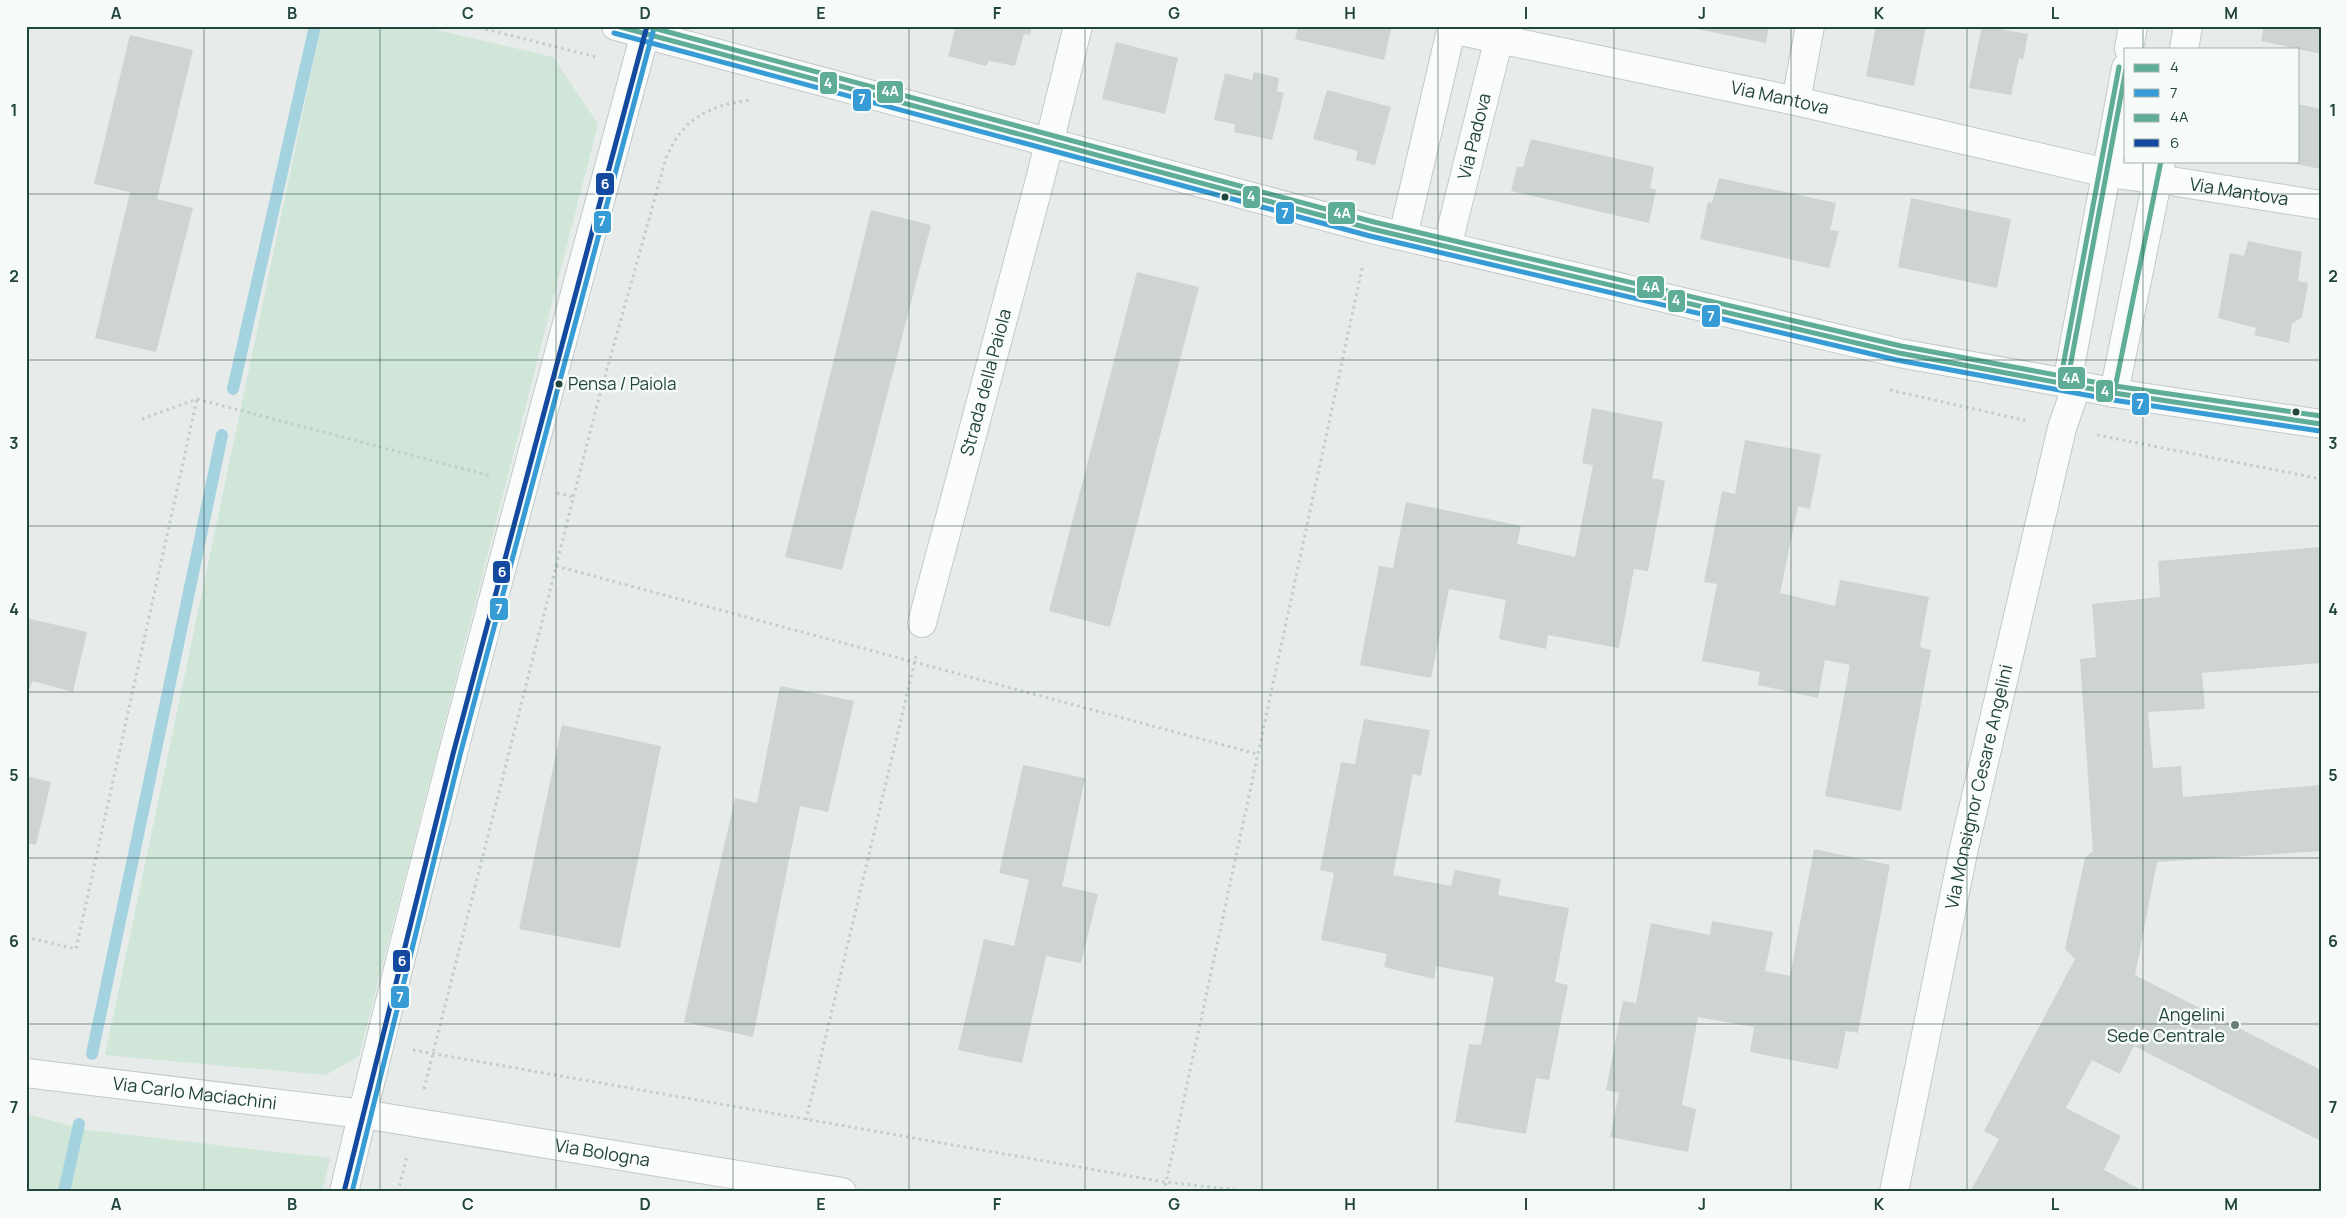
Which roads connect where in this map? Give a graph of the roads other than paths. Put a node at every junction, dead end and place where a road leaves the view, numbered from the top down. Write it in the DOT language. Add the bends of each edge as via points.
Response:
graph roads {
  1 [pos="616,26"];
  2 [pos="1078,26"];
  3 [pos="1810,26"];
  4 [pos="2133,26"];
  5 [pos="2188,26"];
  6 [pos="1452,28"];
  7 [pos="646,30"];
  8 [pos="1500,33"];
  9 [pos="2129,48"];
  10 [pos="2184,48"];
  11 [pos="2124,79"];
  12 [pos="1796,101"];
  13 [pos="1049,143"];
  14 [pos="2160,170"];
  15 [pos="2107,173"];
  16 [pos="2321,205"];
  17 [pos="1403,236"];
  18 [pos="1447,247"];
  19 [pos="2072,384"];
  20 [pos="2114,393"];
  21 [pos="2321,424"];
  22 [pos="922,623"];
  23 [pos="26,1073"];
  24 [pos="363,1114"];
  25 [pos="344,1192"];
  26 [pos="842,1192"];
  27 [pos="1894,1192"];
  1 -- 7 [label="street"];
  2 -- 13 [label="street, Strada della Paiola"];
  3 -- 12 [label="street"];
  4 -- 9 [label="street"];
  5 -- 10 [label="street"];
  6 -- 8 [label="street, Via Mantova"];
  6 -- 17 [label="street"];
  7 -- 13 [label="street"];
  7 -- 24 [label="street" via="524,484"];
  8 -- 12 [label="street, Via Mantova"];
  8 -- 18 [label="street, Via Padova"];
  11 -- 15 [label="street, Via Monsignor Cesare Angelini"];
  12 -- 15 [label="street, Via Mantova"];
  13 -- 17 [label="street"];
  13 -- 22 [label="street, Strada della Paiola"];
  14 -- 15 [label="street, Via Mantova"];
  14 -- 16 [label="street, Via Mantova"];
  14 -- 20 [label="street"];
  15 -- 19 [label="street, Via Monsignor Cesare Angelini"];
  17 -- 18 [label="street"];
  18 -- 19 [label="street" via="1898,353"];
  19 -- 20 [label="street"];
  19 -- 27 [label="street, Via Monsignor Cesare Angelini" via="1964,848"];
  20 -- 21 [label="street"];
  23 -- 24 [label="street, Via Carlo Maciachini"];
  24 -- 25 [label="street"];
  24 -- 26 [label="street, Via Bologna"];
}
